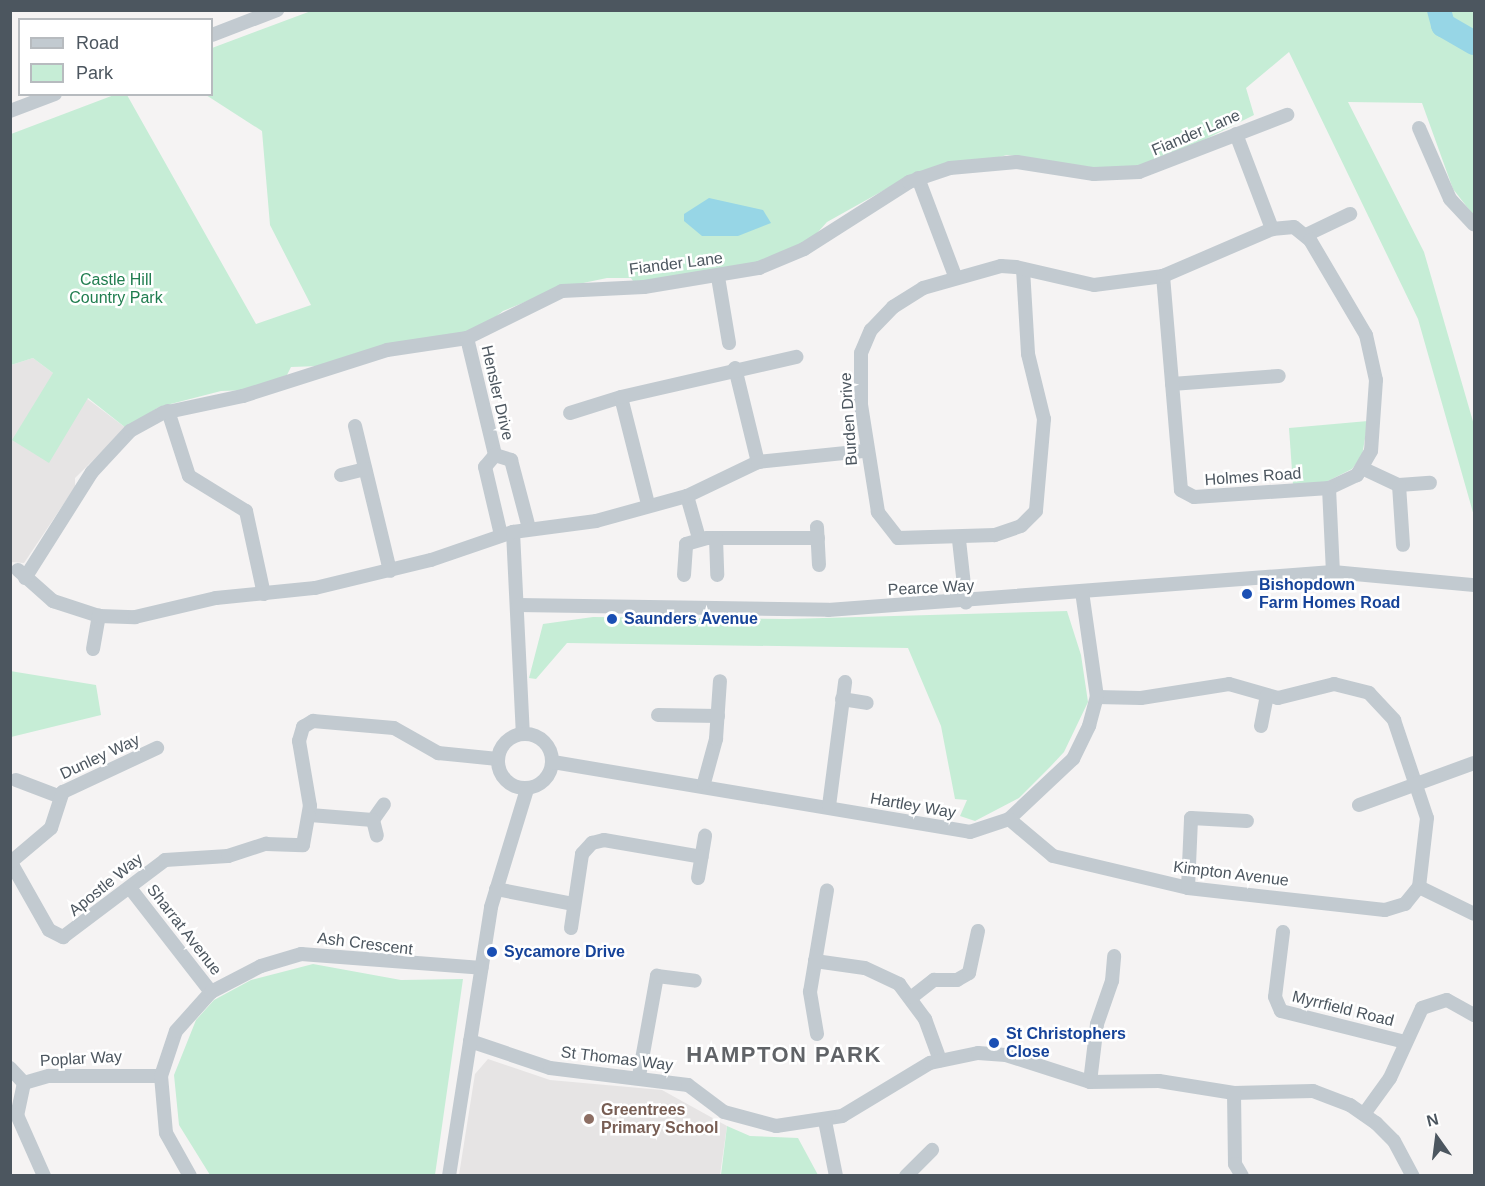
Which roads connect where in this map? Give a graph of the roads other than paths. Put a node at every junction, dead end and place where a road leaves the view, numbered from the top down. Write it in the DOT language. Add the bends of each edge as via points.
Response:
graph roads {
  1 [pos="277,10"];
  2 [pos="213,35"];
  3 [pos="50,96"];
  4 [pos="10,111"];
  5 [pos="1287,115"];
  6 [pos="1419,128"];
  7 [pos="1236,134"];
  8 [pos="918,178"];
  9 [pos="1350,214"];
  10 [pos="1474,225"];
  11 [pos="1272,229"];
  12 [pos="1306,235"];
  13 [pos="1023,269"];
  14 [pos="955,276"];
  15 [pos="1163,276"];
  16 [pos="718,277"];
  17 [pos="468,338"];
  18 [pos="729,344"];
  19 [pos="796,357"];
  20 [pos="735,368"];
  21 [pos="1279,376"];
  22 [pos="1172,384"];
  23 [pos="621,397"];
  24 [pos="168,411"];
  25 [pos="570,413"];
  26 [pos="355,426"];
  27 [pos="865,451"];
  28 [pos="495,455"];
  29 [pos="758,462"];
  30 [pos="365,469"];
  31 [pos="1364,469"];
  32 [pos="341,475"];
  33 [pos="1430,483"];
  34 [pos="1399,485"];
  35 [pos="1329,488"];
  36 [pos="687,496"];
  37 [pos="648,504"];
  38 [pos="529,528"];
  39 [pos="507,533"];
  40 [pos="699,538"];
  41 [pos="716,538"];
  42 [pos="959,540"];
  43 [pos="1403,545"];
  44 [pos="819,565"];
  45 [pos="390,571"];
  46 [pos="1334,572"];
  47 [pos="684,575"];
  48 [pos="717,575"];
  49 [pos="1474,585"];
  50 [pos="1082,592"];
  51 [pos="264,594"];
  52 [pos="966,603"];
  53 [pos="518,605"];
  54 [pos="99,616"];
  55 [pos="93,649"];
  56 [pos="720,681"];
  57 [pos="845,682"];
  58 [pos="1267,696"];
  59 [pos="1097,697"];
  60 [pos="842,699"];
  61 [pos="867,703"];
  62 [pos="658,715"];
  63 [pos="718,717"];
  64 [pos="1261,726"];
  65 [pos="523,734"];
  66 [pos="157,748"];
  67 [pos="498,759"];
  68 [pos="553,762"];
  69 [pos="1474,763"];
  70 [pos="15,780"];
  71 [pos="704,783"];
  72 [pos="1415,783"];
  73 [pos="527,789"];
  74 [pos="58,796"];
  75 [pos="384,804"];
  76 [pos="1359,805"];
  77 [pos="829,806"];
  78 [pos="310,815"];
  79 [pos="1009,819"];
  80 [pos="373,820"];
  81 [pos="1247,821"];
  82 [pos="377,836"];
  83 [pos="705,836"];
  84 [pos="702,857"];
  85 [pos="11,861"];
  86 [pos="698,878"];
  87 [pos="1419,887"];
  88 [pos="130,888"];
  89 [pos="1188,888"];
  90 [pos="495,889"];
  91 [pos="826,890"];
  92 [pos="573,904"];
  93 [pos="1474,914"];
  94 [pos="571,928"];
  95 [pos="978,931"];
  96 [pos="1283,932"];
  97 [pos="1114,956"];
  98 [pos="815,961"];
  99 [pos="481,968"];
  100 [pos="695,981"];
  101 [pos="211,992"];
  102 [pos="912,997"];
  103 [pos="1474,1015"];
  104 [pos="817,1034"];
  105 [pos="470,1041"];
  106 [pos="1405,1042"];
  107 [pos="940,1060"];
  108 [pos="10,1068"];
  109 [pos="161,1076"];
  110 [pos="639,1076"];
  111 [pos="1090,1082"];
  112 [pos="24,1083"];
  113 [pos="1234,1093"];
  114 [pos="1364,1114"];
  115 [pos="825,1121"];
  116 [pos="932,1150"];
  117 [pos="44,1176"];
  118 [pos="190,1176"];
  119 [pos="449,1176"];
  120 [pos="836,1176"];
  121 [pos="906,1176"];
  122 [pos="1242,1176"];
  123 [pos="1413,1176"];
  1 -- 2 [label="street"];
  3 -- 4 [label="street"];
  5 -- 7 [label="street, Fiander Lane"];
  6 -- 10 [label="street" via="1450,199"];
  7 -- 8 [label="street, Fiander Lane" via="1139,172 1112,175 992,162"];
  7 -- 11 [label="street"];
  8 -- 14 [label="street"];
  8 -- 16 [label="street, Fiander Lane" via="787,257"];
  9 -- 12 [label="street"];
  11 -- 12 [label="street" via="1294,227"];
  11 -- 15 [label="street"];
  12 -- 31 [label="street" via="1372,350 1374,419"];
  13 -- 14 [label="street, Burden Drive" via="1001,266"];
  13 -- 15 [label="street, Burden Drive" via="1094,285"];
  13 -- 42 [label="street, Burden Drive" via="1028,354 1044,419 1041,498 1021,526"];
  14 -- 27 [label="street, Burden Drive" via="893,307 871,330 861,353"];
  15 -- 22 [label="street, Holmes Road"];
  16 -- 17 [label="street, Fiander Lane" via="562,291"];
  16 -- 18 [label="street"];
  17 -- 24 [label="street, Fiander Lane" via="387,350 243,396"];
  17 -- 28 [label="street, Hensler Drive"];
  19 -- 20 [label="street"];
  20 -- 23 [label="street"];
  20 -- 29 [label="street"];
  21 -- 22 [label="street"];
  22 -- 35 [label="street, Holmes Road" via="1177,482 1188,495"];
  23 -- 25 [label="street"];
  23 -- 37 [label="street"];
  24 -- 51 [label="street" via="189,476 246,511"];
  24 -- 54 [label="street, Fiander Lane" via="130,431 92,472 22,574 53,601"];
  26 -- 30 [label="street"];
  27 -- 29 [label="street"];
  27 -- 42 [label="street, Burden Drive" via="878,512 887,530 906,540"];
  28 -- 38 [label="street, Hensler Drive" via="511,460"];
  28 -- 39 [label="street, Hensler Drive" via="485,467"];
  29 -- 36 [label="street"];
  30 -- 32 [label="street"];
  30 -- 45 [label="street"];
  31 -- 34 [label="street"];
  31 -- 35 [label="street, Holmes Road"];
  33 -- 34 [label="street"];
  34 -- 43 [label="street"];
  35 -- 46 [label="street"];
  36 -- 37 [label="street"];
  36 -- 40 [label="street"];
  37 -- 38 [label="street" via="596,521"];
  38 -- 39 [label="street"];
  39 -- 45 [label="street"];
  39 -- 53 [label="street"];
  40 -- 41 [label="street"];
  40 -- 47 [label="street" via="685,547"];
  41 -- 44 [label="street" via="817,533"];
  41 -- 48 [label="street"];
  42 -- 52 [label="street"];
  45 -- 51 [label="street"];
  46 -- 49 [label="street, Pearce Way"];
  46 -- 50 [label="street, Pearce Way"];
  50 -- 52 [label="street, Pearce Way"];
  50 -- 59 [label="street, Hartley Way"];
  51 -- 54 [label="street" via="202,601 135,617"];
  52 -- 53 [label="street, Pearce Way" via="781,610"];
  53 -- 65 [label="street"];
  54 -- 55 [label="street"];
  56 -- 63 [label="street"];
  57 -- 60 [label="street"];
  58 -- 59 [label="street" via="1229,684 1141,698"];
  58 -- 64 [label="street"];
  58 -- 72 [label="street" via="1334,684 1369,693 1394,720"];
  59 -- 79 [label="street, Hartley Way" via="1073,759"];
  60 -- 61 [label="street"];
  60 -- 77 [label="street"];
  62 -- 63 [label="street"];
  63 -- 71 [label="street"];
  65 -- 67 [label="street" via="509,739"];
  65 -- 68 [label="street" via="544,741"];
  66 -- 74 [label="street, Dunley Way" via="78,782"];
  67 -- 73 [label="street" via="508,783"];
  67 -- 78 [label="street, Apostle Way" via="438,753 394,728 313,721 303,727 299,741"];
  68 -- 71 [label="street, Hartley Way"];
  68 -- 73 [label="street" via="545,780"];
  69 -- 72 [label="street"];
  70 -- 74 [label="street, Dunley Way"];
  71 -- 77 [label="street, Hartley Way"];
  72 -- 76 [label="street"];
  72 -- 87 [label="street" via="1427,818"];
  73 -- 90 [label="street"];
  74 -- 85 [label="street, Dunley Way" via="51,828"];
  75 -- 80 [label="street"];
  77 -- 79 [label="street, Hartley Way" via="941,830 970,832"];
  78 -- 80 [label="street"];
  78 -- 88 [label="street, Apostle Way" via="303,845 266,844 228,856 170,859"];
  79 -- 89 [label="street, Kimpton Avenue" via="1053,856"];
  80 -- 82 [label="street"];
  81 -- 89 [label="street" via="1191,818"];
  83 -- 84 [label="street"];
  84 -- 86 [label="street"];
  84 -- 92 [label="street" via="604,840 592,843 582,854"];
  85 -- 88 [label="street, Apostle Way" via="49,930 58,937 74,933"];
  87 -- 89 [label="street, Kimpton Avenue" via="1405,904 1385,910"];
  87 -- 93 [label="street"];
  88 -- 101 [label="street, Sharrat Avenue"];
  90 -- 92 [label="street"];
  90 -- 99 [label="street"];
  91 -- 98 [label="street"];
  92 -- 94 [label="street"];
  95 -- 102 [label="street" via="969,973 957,980 934,980"];
  96 -- 106 [label="street, Myrrfield Road" via="1275,997 1281,1011"];
  97 -- 111 [label="street" via="1112,981 1097,1024"];
  98 -- 102 [label="street" via="877,971"];
  98 -- 104 [label="street" via="810,1002"];
  99 -- 101 [label="street, Ash Crescent" via="301,954 261,966"];
  99 -- 105 [label="street"];
  100 -- 110 [label="street" via="657,976"];
  101 -- 109 [label="street, Ash Crescent" via="176,1031"];
  102 -- 107 [label="street"];
  103 -- 106 [label="street, Myrrfield Road" via="1447,1000 1430,1002 1418,1012"];
  105 -- 110 [label="street, St Thomas Way" via="558,1070"];
  105 -- 119 [label="street"];
  106 -- 114 [label="street, Myrrfield Road" via="1390,1078"];
  107 -- 111 [label="street, St Thomas Way" via="1006,1056"];
  107 -- 115 [label="street, St Thomas Way" via="860,1107"];
  108 -- 112 [label="street, Poplar Way"];
  109 -- 112 [label="street, Poplar Way" via="49,1076"];
  109 -- 118 [label="street, Ash Crescent" via="166,1133"];
  110 -- 115 [label="street, St Thomas Way" via="695,1087 724,1112 758,1123 787,1127"];
  111 -- 113 [label="street, St Thomas Way" via="1159,1081"];
  112 -- 117 [label="street" via="17,1115"];
  113 -- 114 [label="street, St Thomas Way" via="1312,1091"];
  113 -- 122 [label="street" via="1235,1164"];
  114 -- 123 [label="street, St Thomas Way" via="1394,1141"];
  115 -- 120 [label="street"];
  116 -- 121 [label="street"];
}
